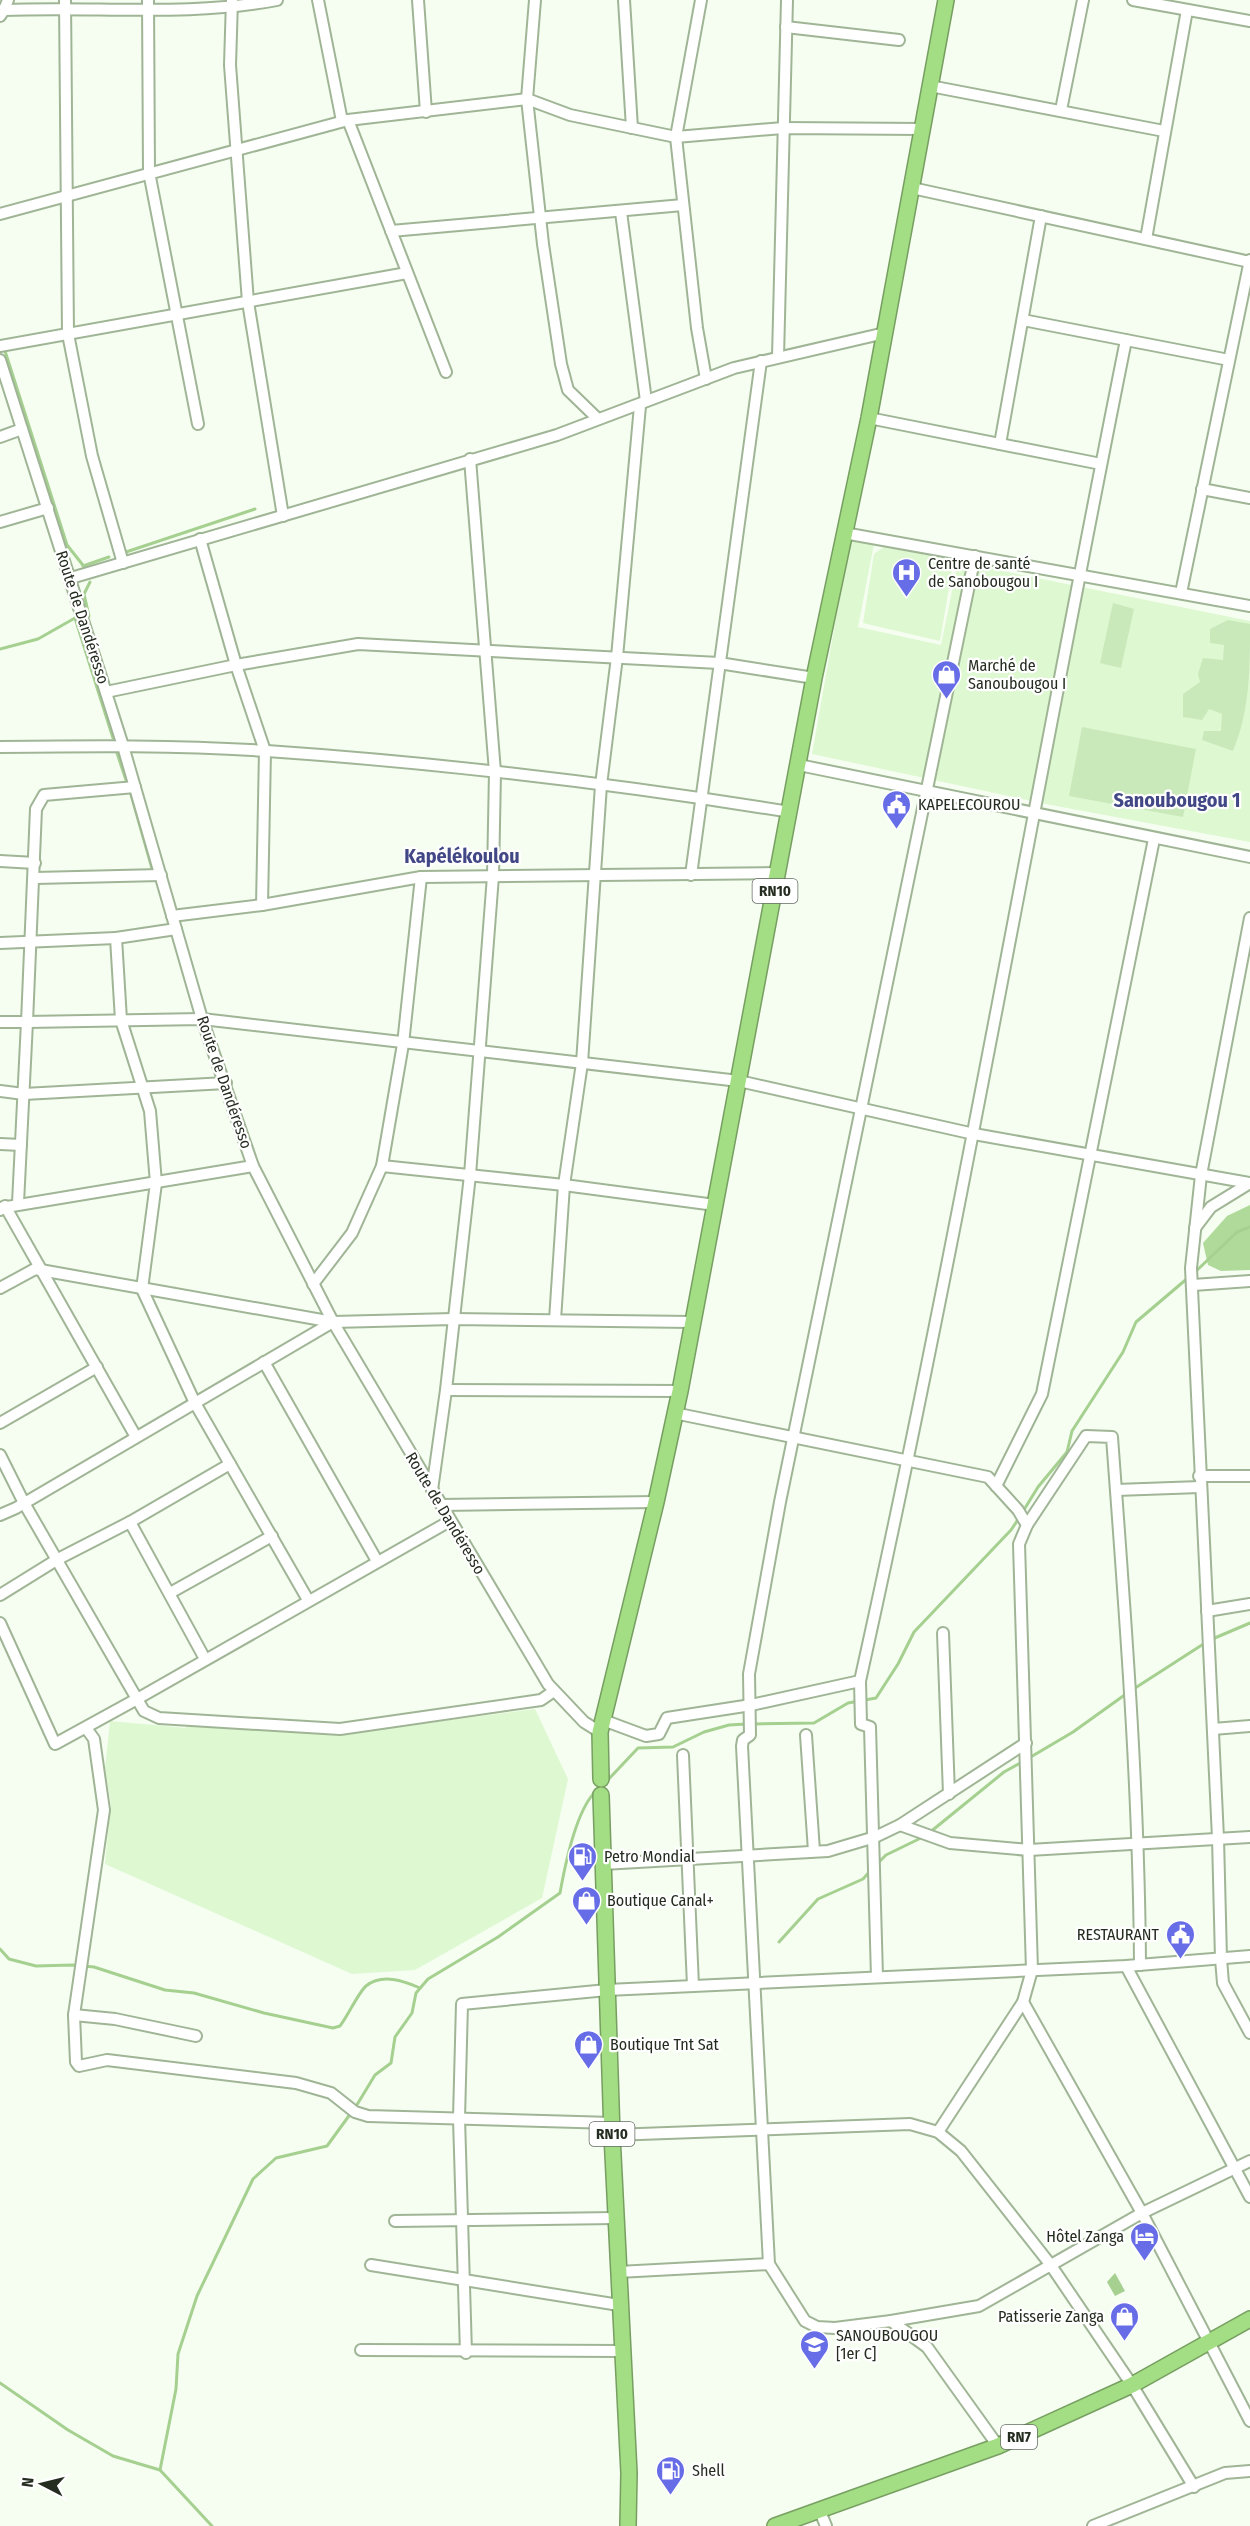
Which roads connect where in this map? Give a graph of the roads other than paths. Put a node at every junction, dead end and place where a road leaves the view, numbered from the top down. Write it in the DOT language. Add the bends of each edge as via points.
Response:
graph roads {
  1 [pos="277,0"];
  2 [pos="318,0"];
  3 [pos="418,0"];
  4 [pos="535,0"];
  5 [pos="624,0"];
  6 [pos="701,0"];
  7 [pos="787,0"];
  8 [pos="946,0"];
  9 [pos="1083,0"];
  10 [pos="1133,0"];
  11 [pos="65,4"];
  12 [pos="148,4"];
  13 [pos="232,4"];
  14 [pos="3,9"];
  15 [pos="1186,10"];
  16 [pos="1250,21"];
  17 [pos="786,27"];
  18 [pos="899,40"];
  19 [pos="930,86"];
  20 [pos="527,99"];
  21 [pos="1061,110"];
  22 [pos="426,112"];
  23 [pos="345,121"];
  24 [pos="632,128"];
  25 [pos="783,128"];
  26 [pos="923,129"];
  27 [pos="1164,131"];
  28 [pos="676,137"];
  29 [pos="235,152"];
  30 [pos="149,172"];
  31 [pos="912,188"];
  32 [pos="68,195"];
  33 [pos="683,205"];
  34 [pos="621,212"];
  35 [pos="0,214"];
  36 [pos="1041,216"];
  37 [pos="541,217"];
  38 [pos="391,231"];
  39 [pos="1146,239"];
  40 [pos="1250,261"];
  41 [pos="407,273"];
  42 [pos="248,302"];
  43 [pos="177,314"];
  44 [pos="1023,320"];
  45 [pos="885,333"];
  46 [pos="68,334"];
  47 [pos="1126,340"];
  48 [pos="0,346"];
  49 [pos="778,357"];
  50 [pos="0,360"];
  51 [pos="1229,360"];
  52 [pos="761,361"];
  53 [pos="446,372"];
  54 [pos="706,379"];
  55 [pos="643,403"];
  56 [pos="869,418"];
  57 [pos="598,419"];
  58 [pos="198,424"];
  59 [pos="22,429"];
  60 [pos="0,437"];
  61 [pos="1000,444"];
  62 [pos="470,459"];
  63 [pos="1101,464"];
  64 [pos="1202,489"];
  65 [pos="1250,498"];
  66 [pos="48,508"];
  67 [pos="283,516"];
  68 [pos="0,522"];
  69 [pos="844,533"];
  70 [pos="200,539"];
  71 [pos="975,556"];
  72 [pos="123,563"];
  73 [pos="1080,575"];
  74 [pos="71,578"];
  75 [pos="1180,593"];
  76 [pos="1250,606"];
  77 [pos="487,649"];
  78 [pos="617,657"];
  79 [pos="719,663"];
  80 [pos="236,665"];
  81 [pos="814,678"];
  82 [pos="106,692"];
  83 [pos="123,746"];
  84 [pos="0,747"];
  85 [pos="265,751"];
  86 [pos="799,765"];
  87 [pos="495,772"];
  88 [pos="601,785"];
  89 [pos="135,787"];
  90 [pos="928,790"];
  91 [pos="701,797"];
  92 [pos="790,812"];
  93 [pos="1035,814"];
  94 [pos="1154,839"];
  95 [pos="1250,857"];
  96 [pos="0,861"];
  97 [pos="35,863"];
  98 [pos="779,873"];
  99 [pos="160,875"];
  100 [pos="691,875"];
  101 [pos="493,876"];
  102 [pos="422,877"];
  103 [pos="597,877"];
  104 [pos="35,878"];
  105 [pos="262,905"];
  106 [pos="172,916"];
  107 [pos="1250,918"];
  108 [pos="176,930"];
  109 [pos="116,938"];
  110 [pos="32,941"];
  111 [pos="0,943"];
  112 [pos="202,1019"];
  113 [pos="121,1020"];
  114 [pos="0,1022"];
  115 [pos="27,1022"];
  116 [pos="403,1044"];
  117 [pos="480,1051"];
  118 [pos="582,1063"];
  119 [pos="739,1081"];
  120 [pos="226,1083"];
  121 [pos="143,1088"];
  122 [pos="0,1091"];
  123 [pos="24,1094"];
  124 [pos="863,1109"];
  125 [pos="974,1134"];
  126 [pos="0,1144"];
  127 [pos="21,1144"];
  128 [pos="1088,1156"];
  129 [pos="253,1166"];
  130 [pos="382,1166"];
  131 [pos="470,1175"];
  132 [pos="1201,1175"];
  133 [pos="156,1183"];
  134 [pos="1250,1183"];
  135 [pos="564,1185"];
  136 [pos="18,1203"];
  137 [pos="715,1205"];
  138 [pos="2,1208"];
  139 [pos="1195,1229"];
  140 [pos="42,1271"];
  141 [pos="1250,1281"];
  142 [pos="313,1284"];
  143 [pos="1192,1284"];
  144 [pos="0,1288"];
  145 [pos="142,1289"];
  146 [pos="453,1319"];
  147 [pos="555,1320"];
  148 [pos="333,1322"];
  149 [pos="692,1322"];
  150 [pos="264,1362"];
  151 [pos="97,1367"];
  152 [pos="446,1390"];
  153 [pos="680,1391"];
  154 [pos="195,1403"];
  155 [pos="674,1413"];
  156 [pos="0,1423"];
  157 [pos="136,1437"];
  158 [pos="794,1438"];
  159 [pos="0,1455"];
  160 [pos="909,1461"];
  161 [pos="230,1464"];
  162 [pos="1250,1476"];
  163 [pos="1200,1481"];
  164 [pos="996,1486"];
  165 [pos="432,1490"];
  166 [pos="1116,1490"];
  167 [pos="656,1502"];
  168 [pos="24,1503"];
  169 [pos="441,1505"];
  170 [pos="0,1515"];
  171 [pos="450,1521"];
  172 [pos="130,1522"];
  173 [pos="1026,1523"];
  174 [pos="272,1536"];
  175 [pos="58,1559"];
  176 [pos="377,1561"];
  177 [pos="170,1593"];
  178 [pos="0,1595"];
  179 [pos="308,1600"];
  180 [pos="1250,1604"];
  181 [pos="1207,1611"];
  182 [pos="0,1623"];
  183 [pos="943,1633"];
  184 [pos="205,1659"];
  185 [pos="860,1681"];
  186 [pos="554,1691"];
  187 [pos="137,1699"];
  188 [pos="750,1711"];
  189 [pos="601,1726"];
  190 [pos="1250,1726"];
  191 [pos="86,1728"];
  192 [pos="1213,1729"];
  193 [pos="806,1735"];
  194 [pos="1026,1743"];
  195 [pos="683,1755"];
  196 [pos="949,1794"];
  197 [pos="900,1824"];
  198 [pos="875,1837"];
  199 [pos="1250,1837"];
  200 [pos="1218,1838"];
  201 [pos="1139,1842"];
  202 [pos="1029,1850"];
  203 [pos="814,1851"];
  204 [pos="749,1855"];
  205 [pos="687,1859"];
  206 [pos="603,1864"];
  207 [pos="1250,1956"];
  208 [pos="1221,1959"];
  209 [pos="1140,1965"];
  210 [pos="1126,1966"];
  211 [pos="1032,1970"];
  212 [pos="877,1977"];
  213 [pos="755,1983"];
  214 [pos="693,1986"];
  215 [pos="607,1990"];
  216 [pos="1023,2002"];
  217 [pos="74,2014"];
  218 [pos="1250,2033"];
  219 [pos="196,2036"];
  220 [pos="459,2118"];
  221 [pos="612,2129"];
  222 [pos="762,2129"];
  223 [pos="938,2132"];
  224 [pos="1250,2161"];
  225 [pos="1235,2169"];
  226 [pos="1250,2197"];
  227 [pos="1142,2213"];
  228 [pos="615,2218"];
  229 [pos="463,2219"];
  230 [pos="395,2221"];
  231 [pos="1050,2264"];
  232 [pos="371,2265"];
  233 [pos="769,2265"];
  234 [pos="618,2272"];
  235 [pos="466,2281"];
  236 [pos="619,2305"];
  237 [pos="1250,2319"];
  238 [pos="891,2321"];
  239 [pos="1208,2341"];
  240 [pos="361,2350"];
  241 [pos="622,2351"];
  242 [pos="466,2353"];
  243 [pos="1132,2385"];
  244 [pos="1250,2421"];
  245 [pos="998,2446"];
  246 [pos="1250,2471"];
  247 [pos="1194,2487"];
  248 [pos="819,2509"];
  249 [pos="629,2523"];
  250 [pos="775,2526"];
  251 [pos="826,2526"];
  252 [pos="1093,2526"];
  1 -- 13 [label="street"];
  2 -- 23 [label="street"];
  3 -- 22 [label="street"];
  4 -- 20 [label="street"];
  5 -- 24 [label="street"];
  6 -- 28 [label="street"];
  7 -- 17 [label="street"];
  8 -- 19 [label="highway, RN10"];
  9 -- 21 [label="street"];
  10 -- 15 [label="street"];
  11 -- 12 [label="street"];
  11 -- 14 [label="street"];
  11 -- 32 [label="street"];
  12 -- 13 [label="street"];
  12 -- 30 [label="street"];
  13 -- 29 [label="street" via="230,65"];
  15 -- 16 [label="street"];
  15 -- 27 [label="street"];
  17 -- 18 [label="street"];
  17 -- 25 [label="street"];
  19 -- 21 [label="street"];
  19 -- 26 [label="highway, RN10"];
  20 -- 22 [label="street"];
  20 -- 24 [label="street" via="570,115"];
  20 -- 37 [label="street"];
  21 -- 27 [label="street"];
  22 -- 23 [label="street"];
  23 -- 29 [label="street"];
  23 -- 38 [label="street"];
  24 -- 28 [label="street"];
  25 -- 26 [label="street"];
  25 -- 28 [label="street"];
  25 -- 49 [label="street"];
  26 -- 31 [label="highway, RN10"];
  27 -- 39 [label="street"];
  28 -- 33 [label="street"];
  29 -- 30 [label="street"];
  29 -- 42 [label="street"];
  30 -- 32 [label="street"];
  30 -- 43 [label="street"];
  31 -- 36 [label="street"];
  31 -- 45 [label="highway, RN10"];
  32 -- 35 [label="street"];
  32 -- 46 [label="street"];
  33 -- 34 [label="street"];
  33 -- 54 [label="street"];
  34 -- 37 [label="street"];
  34 -- 55 [label="street"];
  36 -- 39 [label="street"];
  36 -- 44 [label="street"];
  37 -- 38 [label="street"];
  37 -- 57 [label="street" via="568,390"];
  38 -- 41 [label="street"];
  39 -- 40 [label="street"];
  40 -- 51 [label="street"];
  41 -- 42 [label="street"];
  41 -- 53 [label="street"];
  42 -- 43 [label="street"];
  42 -- 67 [label="street"];
  43 -- 46 [label="street"];
  43 -- 58 [label="street"];
  44 -- 47 [label="street"];
  44 -- 61 [label="street"];
  45 -- 49 [label="street"];
  45 -- 56 [label="highway, RN10"];
  46 -- 48 [label="street"];
  46 -- 72 [label="street" via="92,456"];
  47 -- 51 [label="street"];
  47 -- 63 [label="street"];
  49 -- 52 [label="street"];
  50 -- 59 [label="street, Route de Dandéresso"];
  51 -- 64 [label="street"];
  52 -- 54 [label="street"];
  52 -- 79 [label="street"];
  54 -- 55 [label="street"];
  55 -- 57 [label="street"];
  55 -- 78 [label="street"];
  56 -- 61 [label="street"];
  56 -- 69 [label="highway, RN10"];
  57 -- 62 [label="street" via="557,435"];
  59 -- 60 [label="street"];
  59 -- 66 [label="street, Route de Dandéresso"];
  61 -- 63 [label="street"];
  62 -- 67 [label="street"];
  62 -- 77 [label="street"];
  63 -- 73 [label="street"];
  64 -- 65 [label="street"];
  64 -- 75 [label="street"];
  66 -- 68 [label="street"];
  66 -- 74 [label="street, Route de Dandéresso"];
  67 -- 70 [label="street"];
  69 -- 71 [label="street"];
  69 -- 81 [label="highway, RN10"];
  70 -- 72 [label="street"];
  70 -- 80 [label="street"];
  71 -- 73 [label="street"];
  71 -- 90 [label="street"];
  72 -- 74 [label="street"];
  73 -- 75 [label="street"];
  73 -- 93 [label="street"];
  74 -- 82 [label="street, Route de Dandéresso"];
  75 -- 76 [label="street"];
  77 -- 78 [label="street"];
  77 -- 80 [label="street" via="358,644"];
  77 -- 87 [label="street"];
  78 -- 79 [label="street"];
  78 -- 88 [label="street"];
  79 -- 81 [label="street"];
  79 -- 91 [label="street"];
  80 -- 82 [label="street"];
  80 -- 85 [label="street"];
  81 -- 86 [label="highway, RN10"];
  82 -- 83 [label="street, Route de Dandéresso"];
  83 -- 84 [label="street"];
  83 -- 85 [label="street"];
  83 -- 89 [label="street, Route de Dandéresso"];
  85 -- 87 [label="street"];
  85 -- 105 [label="street"];
  86 -- 90 [label="street"];
  86 -- 92 [label="highway, RN10"];
  87 -- 88 [label="street"];
  87 -- 101 [label="street"];
  88 -- 91 [label="street"];
  88 -- 103 [label="street"];
  89 -- 97 [label="street" via="44,795 36,809"];
  89 -- 99 [label="street, Route de Dandéresso"];
  90 -- 93 [label="street"];
  90 -- 124 [label="street"];
  91 -- 92 [label="street"];
  91 -- 100 [label="street"];
  92 -- 98 [label="highway, RN10"];
  93 -- 94 [label="street"];
  93 -- 125 [label="street"];
  94 -- 95 [label="street"];
  94 -- 128 [label="street"];
  96 -- 97 [label="street"];
  97 -- 104 [label="street"];
  98 -- 100 [label="street"];
  98 -- 119 [label="highway, RN10"];
  99 -- 104 [label="street"];
  99 -- 106 [label="street, Route de Dandéresso"];
  100 -- 103 [label="street"];
  101 -- 102 [label="street"];
  101 -- 103 [label="street"];
  101 -- 117 [label="street"];
  102 -- 105 [label="street"];
  102 -- 116 [label="street"];
  103 -- 118 [label="street"];
  104 -- 110 [label="street"];
  105 -- 106 [label="street"];
  106 -- 108 [label="street, Route de Dandéresso"];
  107 -- 132 [label="street"];
  108 -- 109 [label="street"];
  108 -- 112 [label="street, Route de Dandéresso"];
  109 -- 110 [label="street"];
  109 -- 113 [label="street"];
  110 -- 111 [label="street"];
  110 -- 115 [label="street"];
  112 -- 113 [label="street"];
  112 -- 116 [label="street"];
  112 -- 120 [label="street, Route de Dandéresso"];
  113 -- 115 [label="street"];
  113 -- 121 [label="street"];
  114 -- 115 [label="street"];
  115 -- 123 [label="street"];
  116 -- 117 [label="street"];
  116 -- 130 [label="street"];
  117 -- 118 [label="street"];
  117 -- 131 [label="street"];
  118 -- 119 [label="street"];
  118 -- 135 [label="street"];
  119 -- 124 [label="street"];
  119 -- 137 [label="highway, RN10"];
  120 -- 121 [label="street"];
  120 -- 129 [label="street, Route de Dandéresso"];
  121 -- 123 [label="street"];
  121 -- 133 [label="street" via="150,1111"];
  122 -- 123 [label="street"];
  123 -- 127 [label="street"];
  124 -- 125 [label="street"];
  124 -- 158 [label="street"];
  125 -- 128 [label="street"];
  125 -- 160 [label="street"];
  126 -- 127 [label="street"];
  127 -- 136 [label="street"];
  128 -- 132 [label="street"];
  128 -- 164 [label="street" via="1042,1394"];
  129 -- 133 [label="street"];
  129 -- 142 [label="street, Route de Dandéresso"];
  130 -- 131 [label="street"];
  130 -- 142 [label="street" via="352,1233"];
  131 -- 135 [label="street"];
  131 -- 146 [label="street"];
  132 -- 134 [label="street"];
  132 -- 139 [label="street"];
  133 -- 136 [label="street"];
  133 -- 145 [label="street"];
  134 -- 139 [label="street" via="1211,1207"];
  135 -- 137 [label="street"];
  135 -- 147 [label="street"];
  136 -- 138 [label="street"];
  137 -- 149 [label="highway, RN10"];
  138 -- 140 [label="street"];
  139 -- 143 [label="street"];
  140 -- 144 [label="street" via="35,1269"];
  140 -- 145 [label="street"];
  140 -- 151 [label="street"];
  141 -- 143 [label="street"];
  142 -- 148 [label="street, Route de Dandéresso"];
  143 -- 163 [label="street"];
  145 -- 148 [label="street"];
  145 -- 154 [label="street"];
  146 -- 147 [label="street"];
  146 -- 148 [label="street"];
  146 -- 152 [label="street"];
  147 -- 149 [label="street"];
  148 -- 150 [label="street"];
  148 -- 165 [label="street, Route de Dandéresso"];
  149 -- 153 [label="highway, RN10"];
  150 -- 154 [label="street"];
  150 -- 176 [label="street"];
  151 -- 156 [label="street"];
  151 -- 157 [label="street"];
  152 -- 153 [label="street"];
  152 -- 165 [label="street"];
  153 -- 155 [label="highway, RN10"];
  154 -- 157 [label="street"];
  154 -- 161 [label="street"];
  155 -- 158 [label="street"];
  155 -- 167 [label="highway, RN10"];
  157 -- 168 [label="street"];
  158 -- 160 [label="street"];
  158 -- 188 [label="street" via="749,1674"];
  159 -- 168 [label="street"];
  160 -- 164 [label="street" via="988,1477"];
  160 -- 185 [label="street"];
  161 -- 172 [label="street"];
  161 -- 174 [label="street"];
  162 -- 163 [label="street"];
  163 -- 166 [label="street"];
  163 -- 181 [label="street"];
  164 -- 173 [label="street"];
  165 -- 169 [label="street, Route de Dandéresso"];
  166 -- 173 [label="street" via="1112,1437 1086,1436"];
  166 -- 201 [label="street"];
  167 -- 169 [label="street"];
  167 -- 189 [label="highway, RN10"];
  168 -- 170 [label="street"];
  168 -- 175 [label="street"];
  169 -- 171 [label="street, Route de Dandéresso"];
  171 -- 176 [label="street"];
  171 -- 186 [label="street, Route de Dandéresso"];
  172 -- 175 [label="street"];
  172 -- 177 [label="street"];
  173 -- 194 [label="street" via="1019,1544"];
  174 -- 177 [label="street"];
  174 -- 179 [label="street"];
  175 -- 178 [label="street"];
  175 -- 187 [label="street"];
  176 -- 179 [label="street"];
  177 -- 184 [label="street"];
  179 -- 184 [label="street"];
  180 -- 181 [label="street"];
  181 -- 192 [label="street"];
  182 -- 191 [label="street" via="55,1744"];
  183 -- 196 [label="street"];
  184 -- 187 [label="street"];
  185 -- 188 [label="street"];
  185 -- 198 [label="street" via="861,1724 870,1727"];
  186 -- 187 [label="street" via="541,1700 340,1729 159,1718 144,1711"];
  186 -- 189 [label="street, Route de Dandéresso" via="584,1722"];
  187 -- 191 [label="street"];
  188 -- 189 [label="street, Route de Dandéresso" via="667,1718 659,1734 646,1736"];
  188 -- 204 [label="street" via="750,1735 742,1746"];
  189 -- 206 [label="highway, RN10"];
  190 -- 192 [label="street"];
  191 -- 217 [label="street" via="94,1739 104,1810"];
  192 -- 200 [label="street"];
  193 -- 203 [label="street"];
  194 -- 196 [label="street"];
  194 -- 202 [label="street"];
  195 -- 205 [label="street"];
  196 -- 197 [label="street"];
  197 -- 198 [label="street"];
  197 -- 202 [label="street" via="950,1843"];
  198 -- 203 [label="street" via="828,1851"];
  198 -- 212 [label="street"];
  199 -- 200 [label="street"];
  200 -- 201 [label="street"];
  200 -- 208 [label="street"];
  201 -- 202 [label="street"];
  201 -- 209 [label="street"];
  202 -- 211 [label="street"];
  203 -- 204 [label="street"];
  204 -- 205 [label="street"];
  204 -- 213 [label="street"];
  205 -- 206 [label="street"];
  205 -- 214 [label="street"];
  206 -- 215 [label="highway, RN10"];
  207 -- 208 [label="street"];
  208 -- 209 [label="street"];
  208 -- 218 [label="street" via="1223,1983"];
  209 -- 210 [label="street"];
  210 -- 211 [label="street"];
  210 -- 225 [label="street"];
  211 -- 212 [label="street"];
  211 -- 216 [label="street"];
  212 -- 213 [label="street"];
  213 -- 214 [label="street"];
  213 -- 222 [label="street"];
  214 -- 215 [label="street"];
  215 -- 220 [label="street" via="462,2004"];
  215 -- 221 [label="highway, RN10"];
  216 -- 223 [label="street"];
  216 -- 227 [label="street"];
  217 -- 219 [label="street"];
  217 -- 220 [label="street" via="79,2066 107,2060 296,2083 331,2093 368,2116"];
  220 -- 221 [label="street"];
  220 -- 229 [label="street"];
  221 -- 222 [label="street"];
  221 -- 228 [label="highway, RN10"];
  222 -- 223 [label="street" via="910,2124"];
  222 -- 233 [label="street"];
  223 -- 231 [label="street" via="961,2151"];
  224 -- 225 [label="street"];
  225 -- 226 [label="street"];
  225 -- 227 [label="street"];
  227 -- 231 [label="street"];
  227 -- 239 [label="street"];
  228 -- 229 [label="street"];
  228 -- 234 [label="highway, RN10"];
  229 -- 230 [label="street"];
  229 -- 235 [label="street"];
  231 -- 238 [label="street" via="980,2306"];
  231 -- 243 [label="street"];
  232 -- 235 [label="street"];
  233 -- 234 [label="street"];
  233 -- 238 [label="street" via="805,2321 811,2324 835,2328"];
  234 -- 236 [label="highway, RN10"];
  235 -- 236 [label="street"];
  235 -- 242 [label="street"];
  236 -- 241 [label="highway, RN10"];
  237 -- 239 [label="highway, RN7"];
  238 -- 245 [label="street" via="927,2347"];
  239 -- 243 [label="highway, RN7"];
  239 -- 244 [label="street"];
  240 -- 242 [label="street"];
  241 -- 242 [label="street"];
  241 -- 249 [label="highway, RN10"];
  243 -- 245 [label="highway, RN7"];
  243 -- 247 [label="street"];
  245 -- 248 [label="highway, RN7"];
  246 -- 247 [label="street" via="1225,2473"];
  247 -- 252 [label="street"];
  248 -- 250 [label="highway, RN7"];
  248 -- 251 [label="street"];
}
